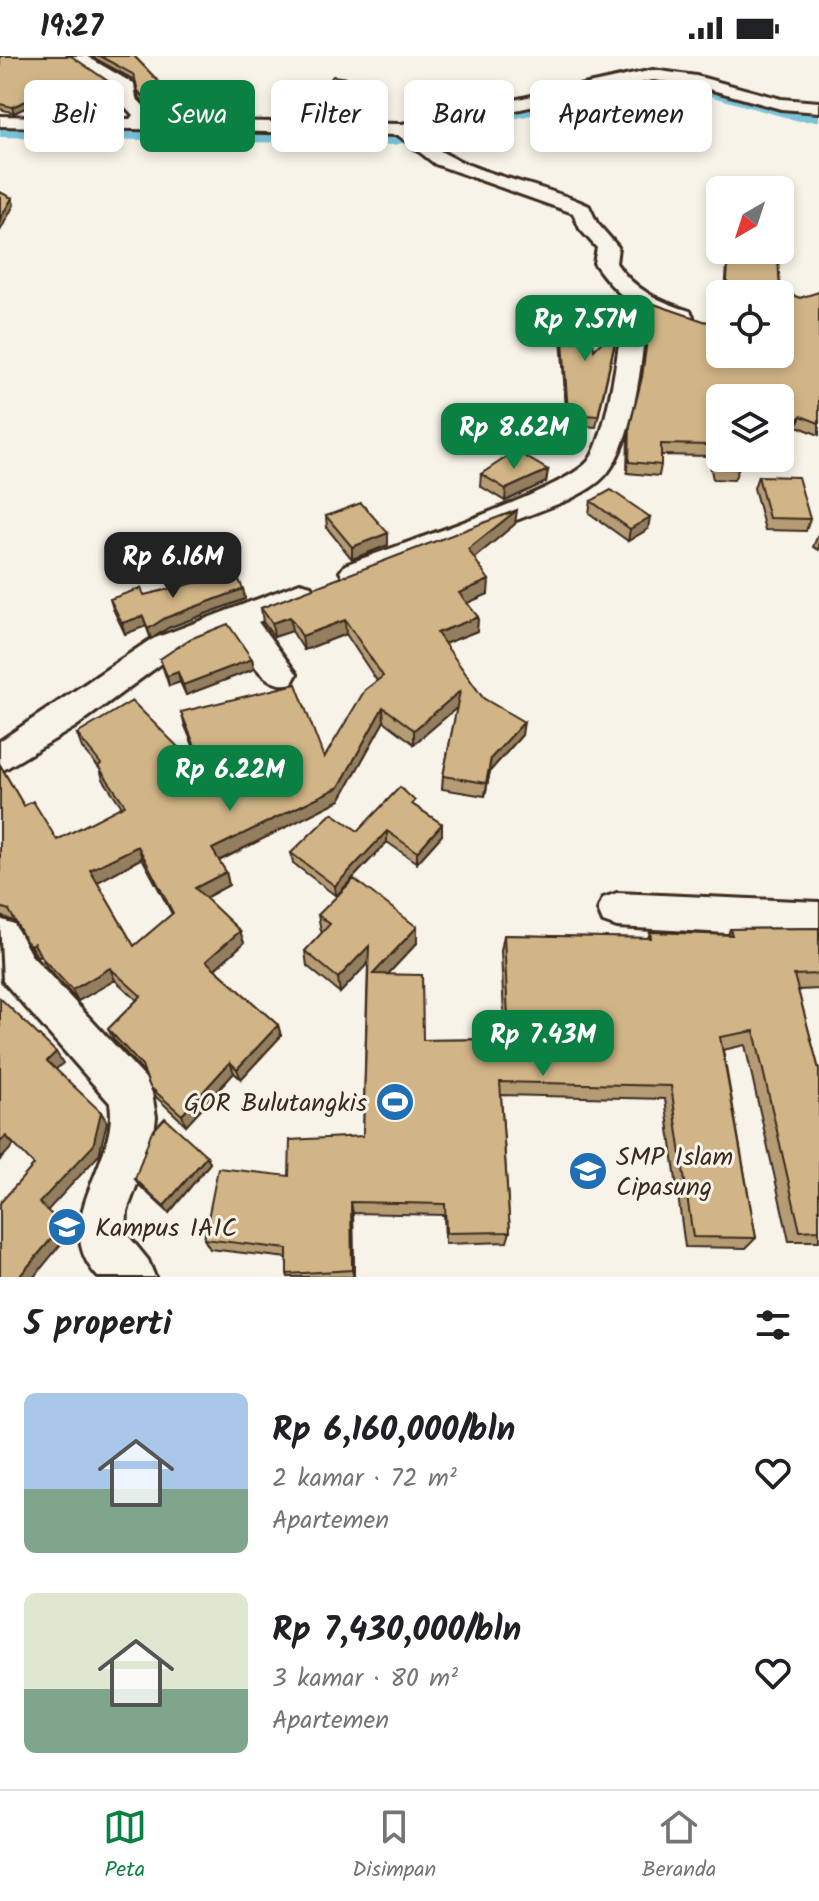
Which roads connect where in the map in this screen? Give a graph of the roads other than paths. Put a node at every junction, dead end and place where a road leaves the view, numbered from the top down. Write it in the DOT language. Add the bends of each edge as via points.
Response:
graph roads {
  1 [pos="75,56"];
  2 [pos="647,60"];
  3 [pos="691,77"];
  4 [pos="514,107"];
  5 [pos="819,107"];
  6 [pos="0,121"];
  7 [pos="136,125"];
  8 [pos="404,133"];
  9 [pos="432,152"];
  10 [pos="704,322"];
  11 [pos="632,335"];
  12 [pos="238,618"];
  13 [pos="281,674"];
  14 [pos="0,758"];
  15 [pos="617,910"];
  16 [pos="819,920"];
  17 [pos="0,937"];
  18 [pos="131,1277"];
  1 -- 7 [label="street" via="128,88 127,99 142,114"];
  2 -- 3 [label="street"];
  3 -- 4 [label="street" via="638,77"];
  3 -- 5 [label="street" via="790,105"];
  6 -- 7 [label="street"];
  7 -- 8 [label="street"];
  9 -- 10 [label="street" via="450,165 561,198 582,210 587,225 608,247 605,263 611,274 633,298"];
  11 -- 12 [label="street" via="632,355 603,459 580,482"];
  12 -- 13 [label="street"];
  12 -- 14 [label="street" via="161,648"];
  15 -- 16 [label="street"];
  17 -- 18 [label="street" via="17,968 130,1093 138,1113 100,1230 105,1248"];
}
